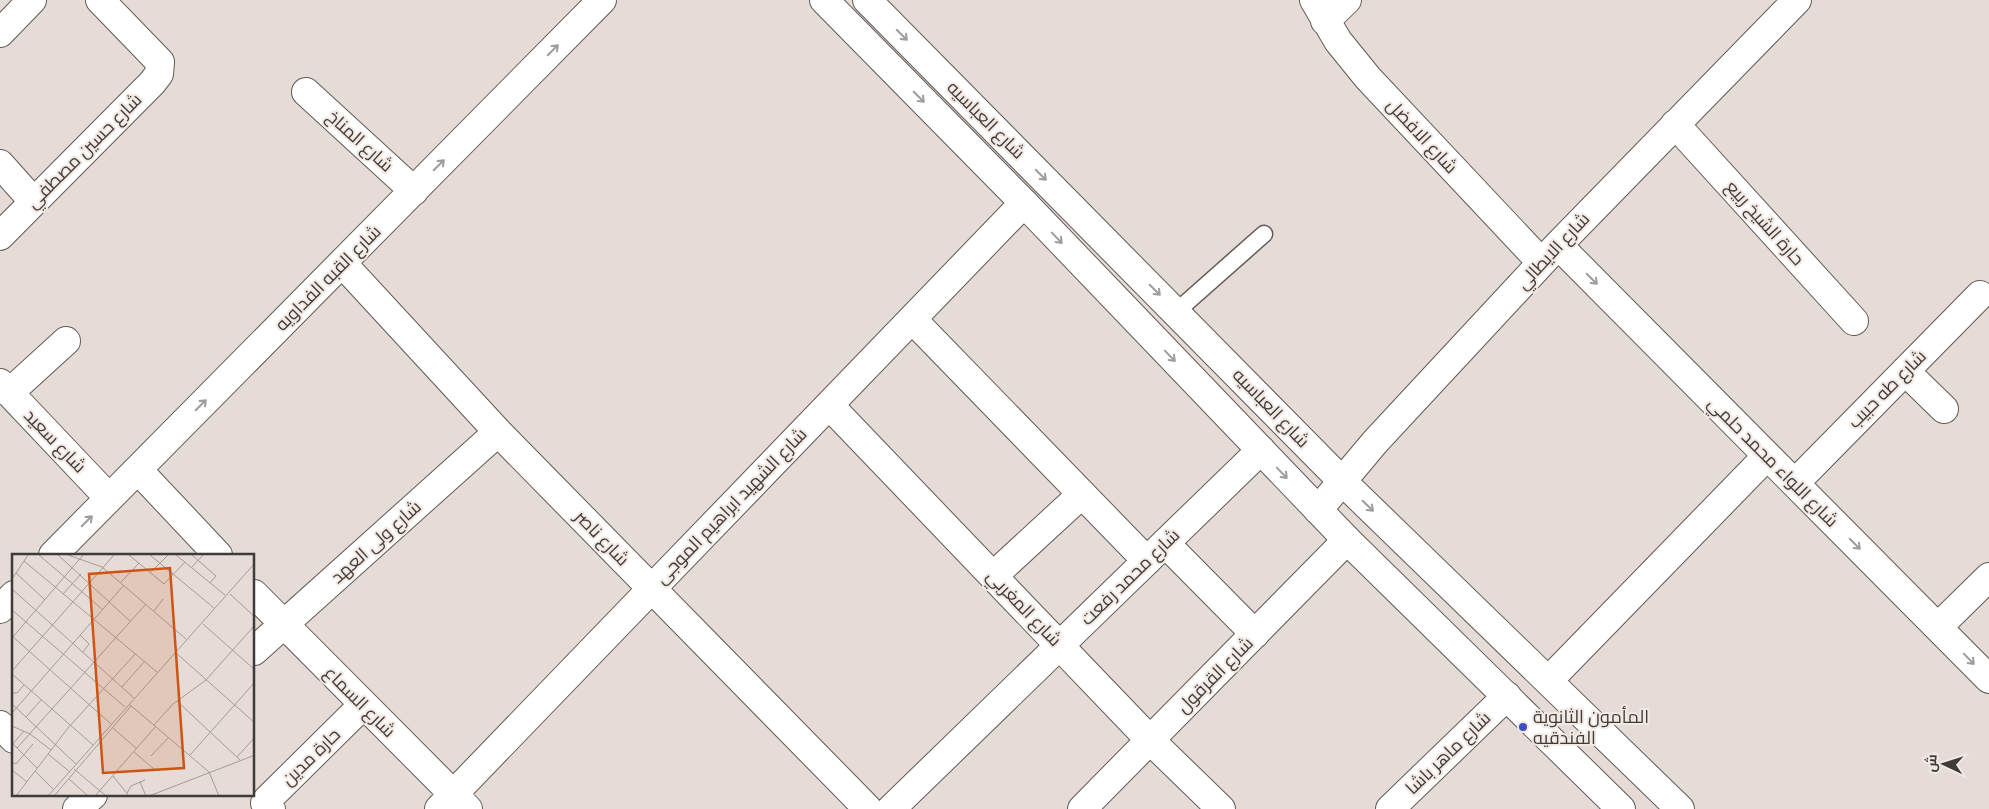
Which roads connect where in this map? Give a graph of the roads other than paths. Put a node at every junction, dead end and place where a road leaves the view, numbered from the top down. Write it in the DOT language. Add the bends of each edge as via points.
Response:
graph roads {
  1 [pos="32,0"];
  2 [pos="100,0"];
  3 [pos="602,0"];
  4 [pos="867,0"];
  5 [pos="1347,0"];
  6 [pos="1797,0"];
  7 [pos="834,3"];
  8 [pos="1320,10"];
  9 [pos="0,33"];
  10 [pos="306,92"];
  11 [pos="1675,124"];
  12 [pos="0,164"];
  13 [pos="414,190"];
  14 [pos="34,202"];
  15 [pos="1024,203"];
  16 [pos="1264,234"];
  17 [pos="0,236"];
  18 [pos="1549,254"];
  19 [pos="342,263"];
  20 [pos="1980,295"];
  21 [pos="1176,311"];
  22 [pos="912,319"];
  23 [pos="1854,321"];
  24 [pos="66,341"];
  25 [pos="1905,371"];
  26 [pos="5,388"];
  27 [pos="829,405"];
  28 [pos="1944,409"];
  29 [pos="498,432"];
  30 [pos="1260,450"];
  31 [pos="1767,456"];
  32 [pos="138,470"];
  33 [pos="1343,482"];
  34 [pos="1795,483"];
  35 [pos="1082,494"];
  36 [pos="109,498"];
  37 [pos="1318,510"];
  38 [pos="1347,540"];
  39 [pos="1156,552"];
  40 [pos="54,554"];
  41 [pos="217,554"];
  42 [pos="993,576"];
  43 [pos="1989,577"];
  44 [pos="652,589"];
  45 [pos="255,595"];
  46 [pos="12,597"];
  47 [pos="0,609"];
  48 [pos="283,625"];
  49 [pos="1938,627"];
  50 [pos="1255,634"];
  51 [pos="1060,645"];
  52 [pos="255,650"];
  53 [pos="1548,680"];
  54 [pos="1989,680"];
  55 [pos="1507,696"];
  56 [pos="363,705"];
  57 [pos="0,725"];
  58 [pos="12,737"];
  59 [pos="1150,740"];
  60 [pos="453,804"];
  61 [pos="271,809"];
  62 [pos="868,809"];
  63 [pos="891,809"];
  64 [pos="1082,809"];
  65 [pos="1221,809"];
  66 [pos="1390,809"];
  67 [pos="1621,809"];
  68 [pos="1680,809"];
  1 -- 9 [label="street"];
  2 -- 14 [label="street, شارع حسين مصطفي" via="160,62 159,74"];
  13 -- 3 [label="street, شارع القبه الفداويه, one-way"];
  4 -- 21 [label="street, شارع العباسيه, one-way"];
  5 -- 8 [label="street"];
  6 -- 11 [label="street, شارع الايطالي"];
  7 -- 15 [label="street, شارع العباسيه, one-way"];
  8 -- 18 [label="street, شارع الافضل" via="1338,40 1368,78"];
  10 -- 13 [label="street, شارع المناخ"];
  11 -- 18 [label="street, شارع الايطالي"];
  11 -- 23 [label="street, حارة الشيخ ربيع"];
  12 -- 14 [label="street"];
  13 -- 19 [label="street, شارع القبه الفداويه"];
  14 -- 17 [label="street, شارع حسين مصطفي"];
  15 -- 22 [label="street, شارع الشهيد ابراهيم الموجى"];
  15 -- 30 [label="street, شارع العباسيه, one-way"];
  16 -- 21 [label="lane"];
  18 -- 31 [label="street, شارع اللواء محمد حلمي, one-way"];
  18 -- 33 [label="street, شارع الايطالي" via="1375,442"];
  19 -- 29 [label="street, شارع ناصر"];
  32 -- 19 [label="street, شارع القبه الفداويه, one-way"];
  20 -- 25 [label="street, شارع طه حبيب"];
  21 -- 33 [label="street, شارع العباسيه"];
  22 -- 27 [label="street, شارع الشهيد ابراهيم الموجى"];
  22 -- 35 [label="street"];
  24 -- 26 [label="street"];
  25 -- 28 [label="street"];
  25 -- 34 [label="street, شارع طه حبيب"];
  26 -- 36 [label="street, شارع سعيد"];
  27 -- 42 [label="street, شارع المغربي"];
  27 -- 44 [label="street, شارع الشهيد ابراهيم الموجى"];
  29 -- 44 [label="street, شارع ناصر"];
  29 -- 48 [label="street, شارع ولى العهد"];
  30 -- 37 [label="street, شارع العباسيه, one-way"];
  30 -- 39 [label="street, شارع محمد رفعت"];
  31 -- 34 [label="street, شارع اللواء محمد حلمي"];
  31 -- 53 [label="street"];
  32 -- 36 [label="street, شارع القبه الفداويه"];
  32 -- 41 [label="street"];
  33 -- 37 [label="street, شارع الايطالي"];
  33 -- 53 [label="street, شارع العباسيه, one-way"];
  34 -- 49 [label="street, شارع اللواء محمد حلمي, one-way"];
  35 -- 39 [label="street"];
  35 -- 42 [label="street"];
  40 -- 36 [label="street, شارع القبه الفداويه, one-way"];
  37 -- 38 [label="street, شارع العباسيه"];
  38 -- 50 [label="street, شارع القرقول"];
  38 -- 55 [label="street, شارع العباسيه"];
  39 -- 50 [label="street"];
  39 -- 51 [label="street, شارع محمد رفعت"];
  42 -- 51 [label="street, شارع المغربي"];
  43 -- 49 [label="street"];
  44 -- 60 [label="street, شارع الشهيد ابراهيم الموجى"];
  44 -- 62 [label="street, شارع ناصر"];
  45 -- 48 [label="street, شارع السماع"];
  46 -- 47 [label="street"];
  48 -- 52 [label="street, شارع ولى العهد"];
  48 -- 56 [label="street, شارع السماع"];
  49 -- 54 [label="street, شارع اللواء محمد حلمي, one-way"];
  50 -- 59 [label="street, شارع القرقول"];
  51 -- 59 [label="street, شارع المغربي"];
  51 -- 63 [label="street, شارع محمد رفعت"];
  53 -- 68 [label="street, شارع العباسيه"];
  55 -- 66 [label="street, شارع ماهر باشا"];
  55 -- 67 [label="street, شارع العباسيه"];
  56 -- 60 [label="street, شارع السماع"];
  56 -- 61 [label="street, حارة مدين" via="267,800 265,803"];
  57 -- 58 [label="street"];
  59 -- 64 [label="street, شارع القرقول"];
  59 -- 65 [label="street, شارع المغربي"];
}
